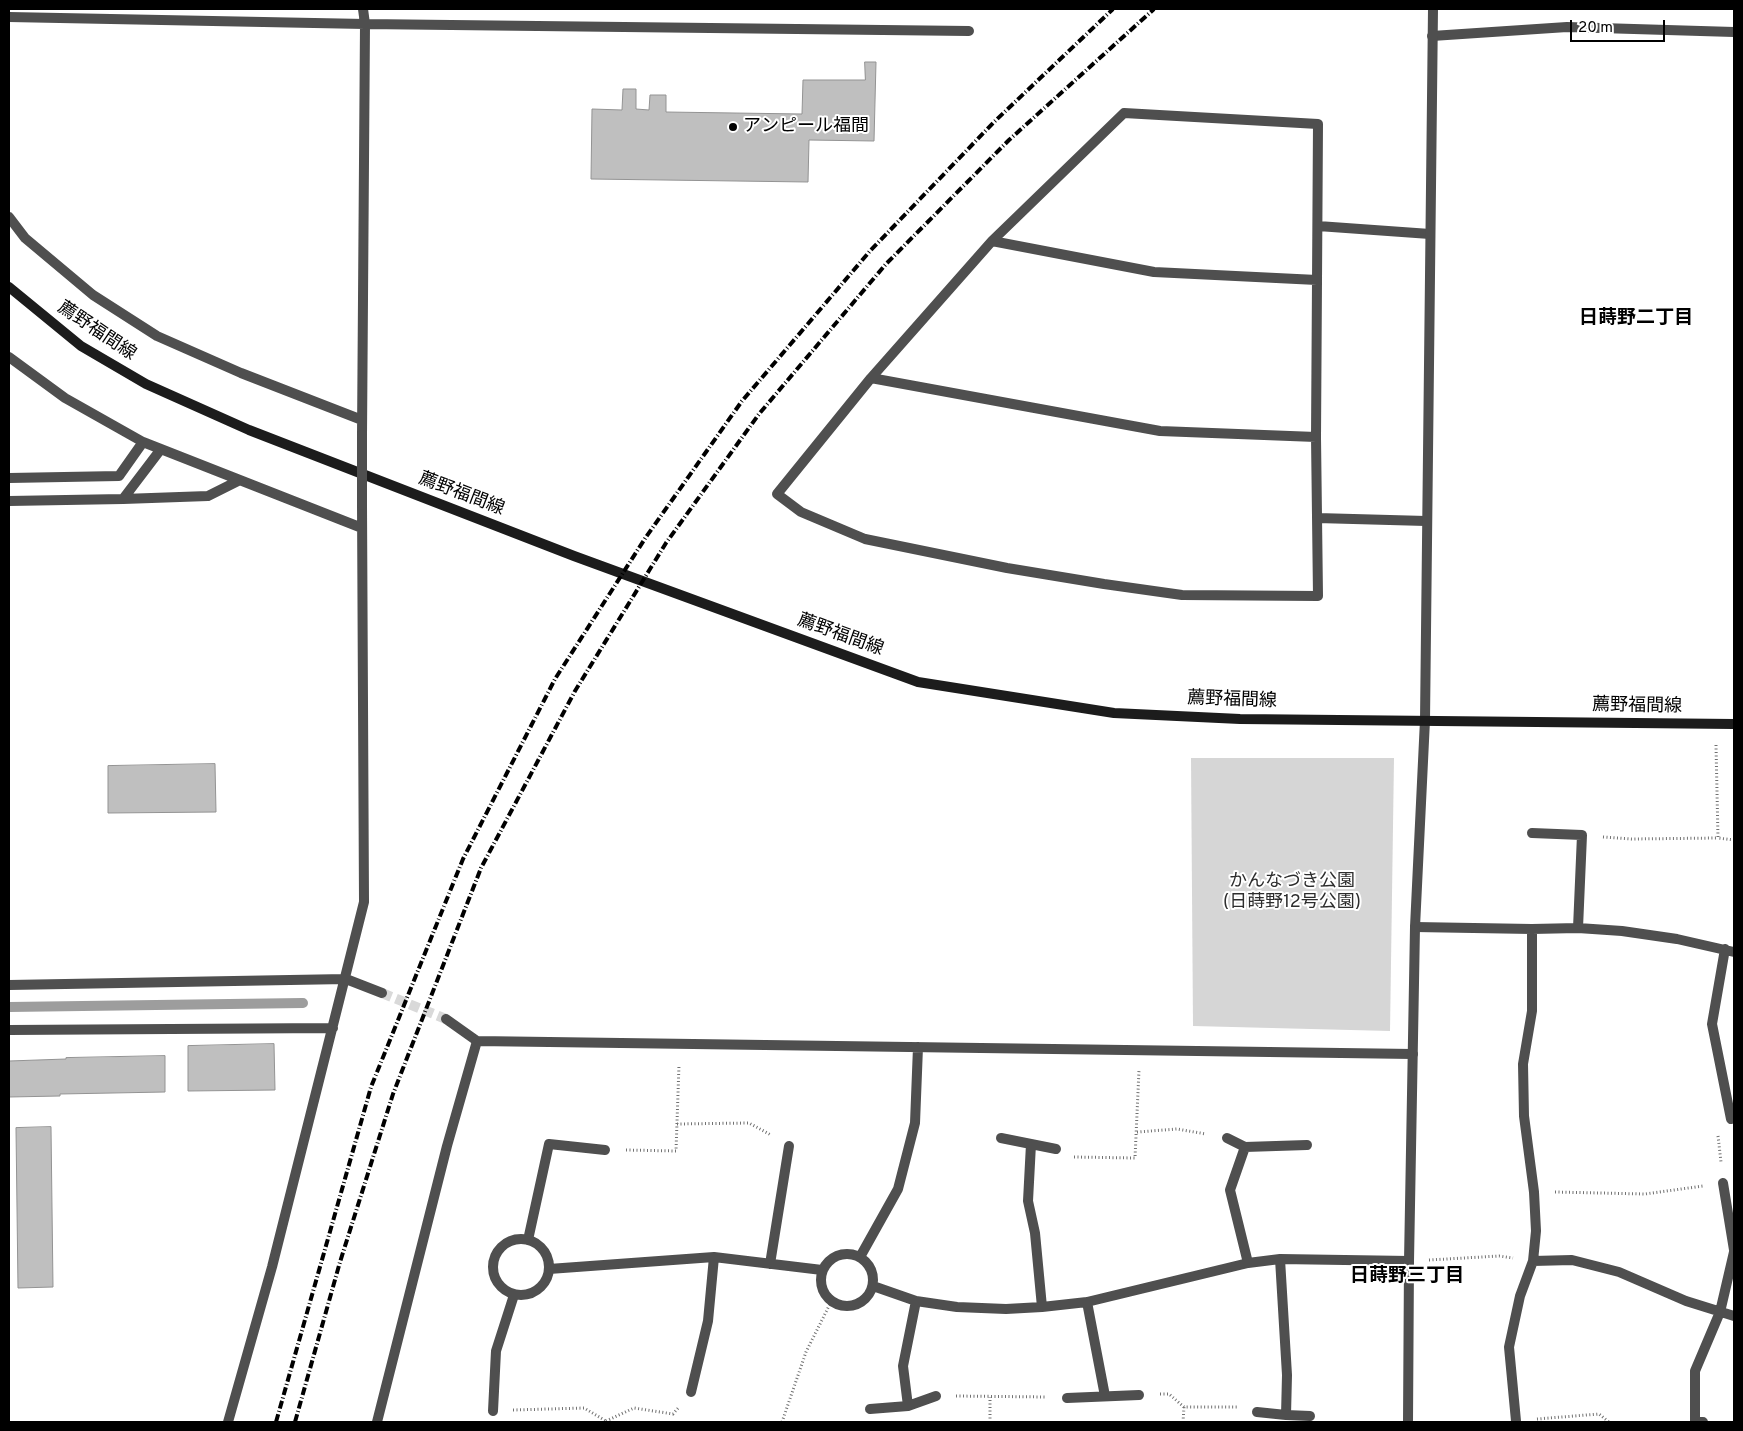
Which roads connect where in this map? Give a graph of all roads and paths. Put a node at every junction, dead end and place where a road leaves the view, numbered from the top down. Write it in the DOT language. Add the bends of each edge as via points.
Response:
graph roads {
  1 [pos="363,9"];
  2 [pos="1433,12"];
  3 [pos="9,17"];
  4 [pos="365,24"];
  5 [pos="969,31"];
  6 [pos="1734,32"];
  7 [pos="1432,36"];
  8 [pos="9,217"];
  9 [pos="1318,226"];
  10 [pos="1430,234"];
  11 [pos="992,242"];
  12 [pos="1317,280"];
  13 [pos="9,287"];
  14 [pos="9,357"];
  15 [pos="871,378"];
  16 [pos="362,420"];
  17 [pos="1316,436"];
  18 [pos="143,442"];
  19 [pos="161,449"];
  20 [pos="9,478"];
  21 [pos="240,480"];
  22 [pos="123,499"];
  23 [pos="9,501"];
  24 [pos="1317,518"];
  25 [pos="1426,521"];
  26 [pos="362,528"];
  27 [pos="1425,720"];
  28 [pos="1716,724"];
  29 [pos="1734,724"];
  30 [pos="1532,833"];
  31 [pos="1582,835"];
  32 [pos="1718,838"];
  33 [pos="1734,840"];
  34 [pos="1415,927"];
  35 [pos="1578,928"];
  36 [pos="1532,929"];
  37 [pos="1730,951"];
  38 [pos="346,979"];
  39 [pos="9,984"];
  40 [pos="382,993"];
  41 [pos="446,1019"];
  42 [pos="333,1028"];
  43 [pos="9,1030"];
  44 [pos="477,1041"];
  45 [pos="679,1044"];
  46 [pos="918,1047"];
  47 [pos="1139,1051"];
  48 [pos="1413,1054"];
  49 [pos="1731,1119"];
  50 [pos="677,1124"];
  51 [pos="1137,1132"];
  52 [pos="1001,1138"];
  53 [pos="1227,1138"];
  54 [pos="1031,1144"];
  55 [pos="1307,1145"];
  56 [pos="789,1146"];
  57 [pos="1245,1147"];
  58 [pos="1056,1149"];
  59 [pos="606,1150"];
  60 [pos="1724,1183"];
  61 [pos="1534,1192"];
  62 [pos="528,1240"];
  63 [pos="1734,1251"];
  64 [pos="714,1257"];
  65 [pos="860,1257"];
  66 [pos="1280,1260"];
  67 [pos="1534,1260"];
  68 [pos="1409,1261"];
  69 [pos="770,1264"];
  70 [pos="1248,1264"];
  71 [pos="549,1269"];
  72 [pos="822,1270"];
  73 [pos="873,1286"];
  74 [pos="514,1295"];
  75 [pos="916,1301"];
  76 [pos="831,1302"];
  77 [pos="1087,1302"];
  78 [pos="1042,1307"];
  79 [pos="1720,1312"];
  80 [pos="1734,1316"];
  81 [pos="691,1392"];
  82 [pos="1139,1395"];
  83 [pos="936,1396"];
  84 [pos="1105,1396"];
  85 [pos="990,1397"];
  86 [pos="1068,1398"];
  87 [pos="908,1406"];
  88 [pos="1184,1407"];
  89 [pos="870,1409"];
  90 [pos="493,1411"];
  91 [pos="1257,1412"];
  92 [pos="1286,1415"];
  93 [pos="1310,1416"];
  94 [pos="1516,1421"];
  95 [pos="228,1422"];
  96 [pos="377,1422"];
  97 [pos="606,1422"];
  98 [pos="782,1422"];
  99 [pos="990,1422"];
  100 [pos="1183,1422"];
  101 [pos="1408,1422"];
  102 [pos="1609,1422"];
  103 [pos="1703,1422"];
  1 -- 4 [label="street"];
  2 -- 7 [label="street"];
  3 -- 4 [label="street"];
  4 -- 5 [label="street"];
  4 -- 16 [label="street"];
  6 -- 7 [label="street" via="1567,27"];
  7 -- 10 [label="street"];
  8 -- 16 [label="street" via="25,238 93,295 157,336"];
  9 -- 10 [label="street"];
  9 -- 11 [label="street" via="1318,124 1124,112"];
  9 -- 12 [label="street"];
  10 -- 25 [label="street"];
  11 -- 12 [label="street" via="1154,272"];
  11 -- 15 [label="street"];
  12 -- 17 [label="street"];
  13 -- 27 [label="main road, 薦野福間線" via="81,346 146,384 249,430 574,556 918,682 1114,714 1240,719"];
  14 -- 18 [label="street" via="65,398"];
  15 -- 17 [label="street" via="1160,432"];
  15 -- 24 [label="street" via="777,494 801,512 865,539 1007,568 1182,595 1318,596"];
  16 -- 26 [label="street, bridge"];
  17 -- 24 [label="street"];
  18 -- 19 [label="street"];
  18 -- 20 [label="street" via="119,476"];
  19 -- 21 [label="street"];
  19 -- 22 [label="street"];
  21 -- 22 [label="street" via="208,496"];
  21 -- 26 [label="street"];
  22 -- 23 [label="street"];
  24 -- 25 [label="street"];
  25 -- 27 [label="street"];
  26 -- 38 [label="street" via="364,902"];
  27 -- 28 [label="main road, 薦野福間線"];
  27 -- 34 [label="street"];
  28 -- 29 [label="main road, 薦野福間線"];
  28 -- 32 [label="path"];
  30 -- 31 [label="street"];
  31 -- 32 [label="path" via="1631,840"];
  31 -- 35 [label="street"];
  32 -- 33 [label="path"];
  34 -- 36 [label="street"];
  34 -- 48 [label="street"];
  35 -- 36 [label="street"];
  35 -- 37 [label="street" via="1677,939"];
  36 -- 61 [label="street" via="1532,1011 1523,1064 1524,1116"];
  37 -- 49 [label="street" via="1712,1024"];
  38 -- 39 [label="street"];
  38 -- 40 [label="street"];
  38 -- 42 [label="street"];
  41 -- 44 [label="street"];
  42 -- 43 [label="street"];
  42 -- 95 [label="street" via="272,1267"];
  44 -- 45 [label="street"];
  44 -- 96 [label="street" via="444,1156"];
  45 -- 46 [label="street"];
  45 -- 50 [label="path"];
  46 -- 47 [label="street"];
  46 -- 65 [label="street" via="915,1123 898,1189"];
  47 -- 48 [label="street"];
  47 -- 51 [label="path"];
  48 -- 68 [label="street"];
  49 -- 60 [label="path" via="1723,1122 1717,1130"];
  50 -- 56 [label="path" via="749,1123"];
  50 -- 59 [label="path" via="676,1151"];
  51 -- 53 [label="path" via="1178,1130"];
  51 -- 58 [label="path" via="1135,1158 1070,1157"];
  52 -- 54 [label="street"];
  53 -- 57 [label="street"];
  54 -- 58 [label="street"];
  54 -- 78 [label="street" via="1028,1202 1035,1234"];
  55 -- 57 [label="street"];
  56 -- 69 [label="street"];
  57 -- 70 [label="street" via="1230,1190"];
  59 -- 62 [label="street" via="549,1144"];
  60 -- 61 [label="path" via="1645,1194"];
  60 -- 63 [label="street"];
  61 -- 67 [label="street"];
  62 -- 71 [label="street" via="546,1254"];
  62 -- 74 [label="street" via="508,1242 500,1248 492,1266 498,1284"];
  63 -- 79 [label="street"];
  64 -- 69 [label="street"];
  64 -- 71 [label="street"];
  64 -- 81 [label="street" via="708,1321"];
  65 -- 72 [label="street" via="851,1254 834,1257"];
  65 -- 73 [label="street" via="872,1270"];
  66 -- 68 [label="street"];
  66 -- 70 [label="street"];
  66 -- 92 [label="street"];
  67 -- 68 [label="path" via="1499,1256"];
  67 -- 79 [label="street" via="1572,1260 1619,1272"];
  67 -- 94 [label="street" via="1520,1296 1509,1347"];
  68 -- 101 [label="street"];
  69 -- 72 [label="street"];
  70 -- 77 [label="street"];
  71 -- 74 [label="street" via="547,1279 534,1293"];
  72 -- 76 [label="street" via="821,1287"];
  73 -- 75 [label="street"];
  73 -- 76 [label="street" via="866,1300 860,1304 845,1307"];
  74 -- 90 [label="street" via="496,1351"];
  75 -- 78 [label="street" via="966,1308"];
  75 -- 87 [label="street" via="903,1366"];
  76 -- 98 [label="path" via="806,1352"];
  77 -- 78 [label="street"];
  77 -- 84 [label="street"];
  79 -- 80 [label="street"];
  79 -- 103 [label="street" via="1695,1370 1695,1422"];
  81 -- 97 [label="path" via="673,1414 634,1408"];
  82 -- 84 [label="street"];
  82 -- 88 [label="path" via="1169,1394"];
  83 -- 85 [label="path"];
  83 -- 87 [label="street"];
  84 -- 86 [label="street"];
  85 -- 86 [label="path"];
  85 -- 99 [label="path"];
  87 -- 89 [label="street"];
  88 -- 91 [label="path" via="1241,1407"];
  88 -- 100 [label="path"];
  90 -- 97 [label="path" via="584,1408"];
  91 -- 92 [label="street"];
  92 -- 93 [label="street"];
  94 -- 102 [label="path" via="1598,1414"];
}
